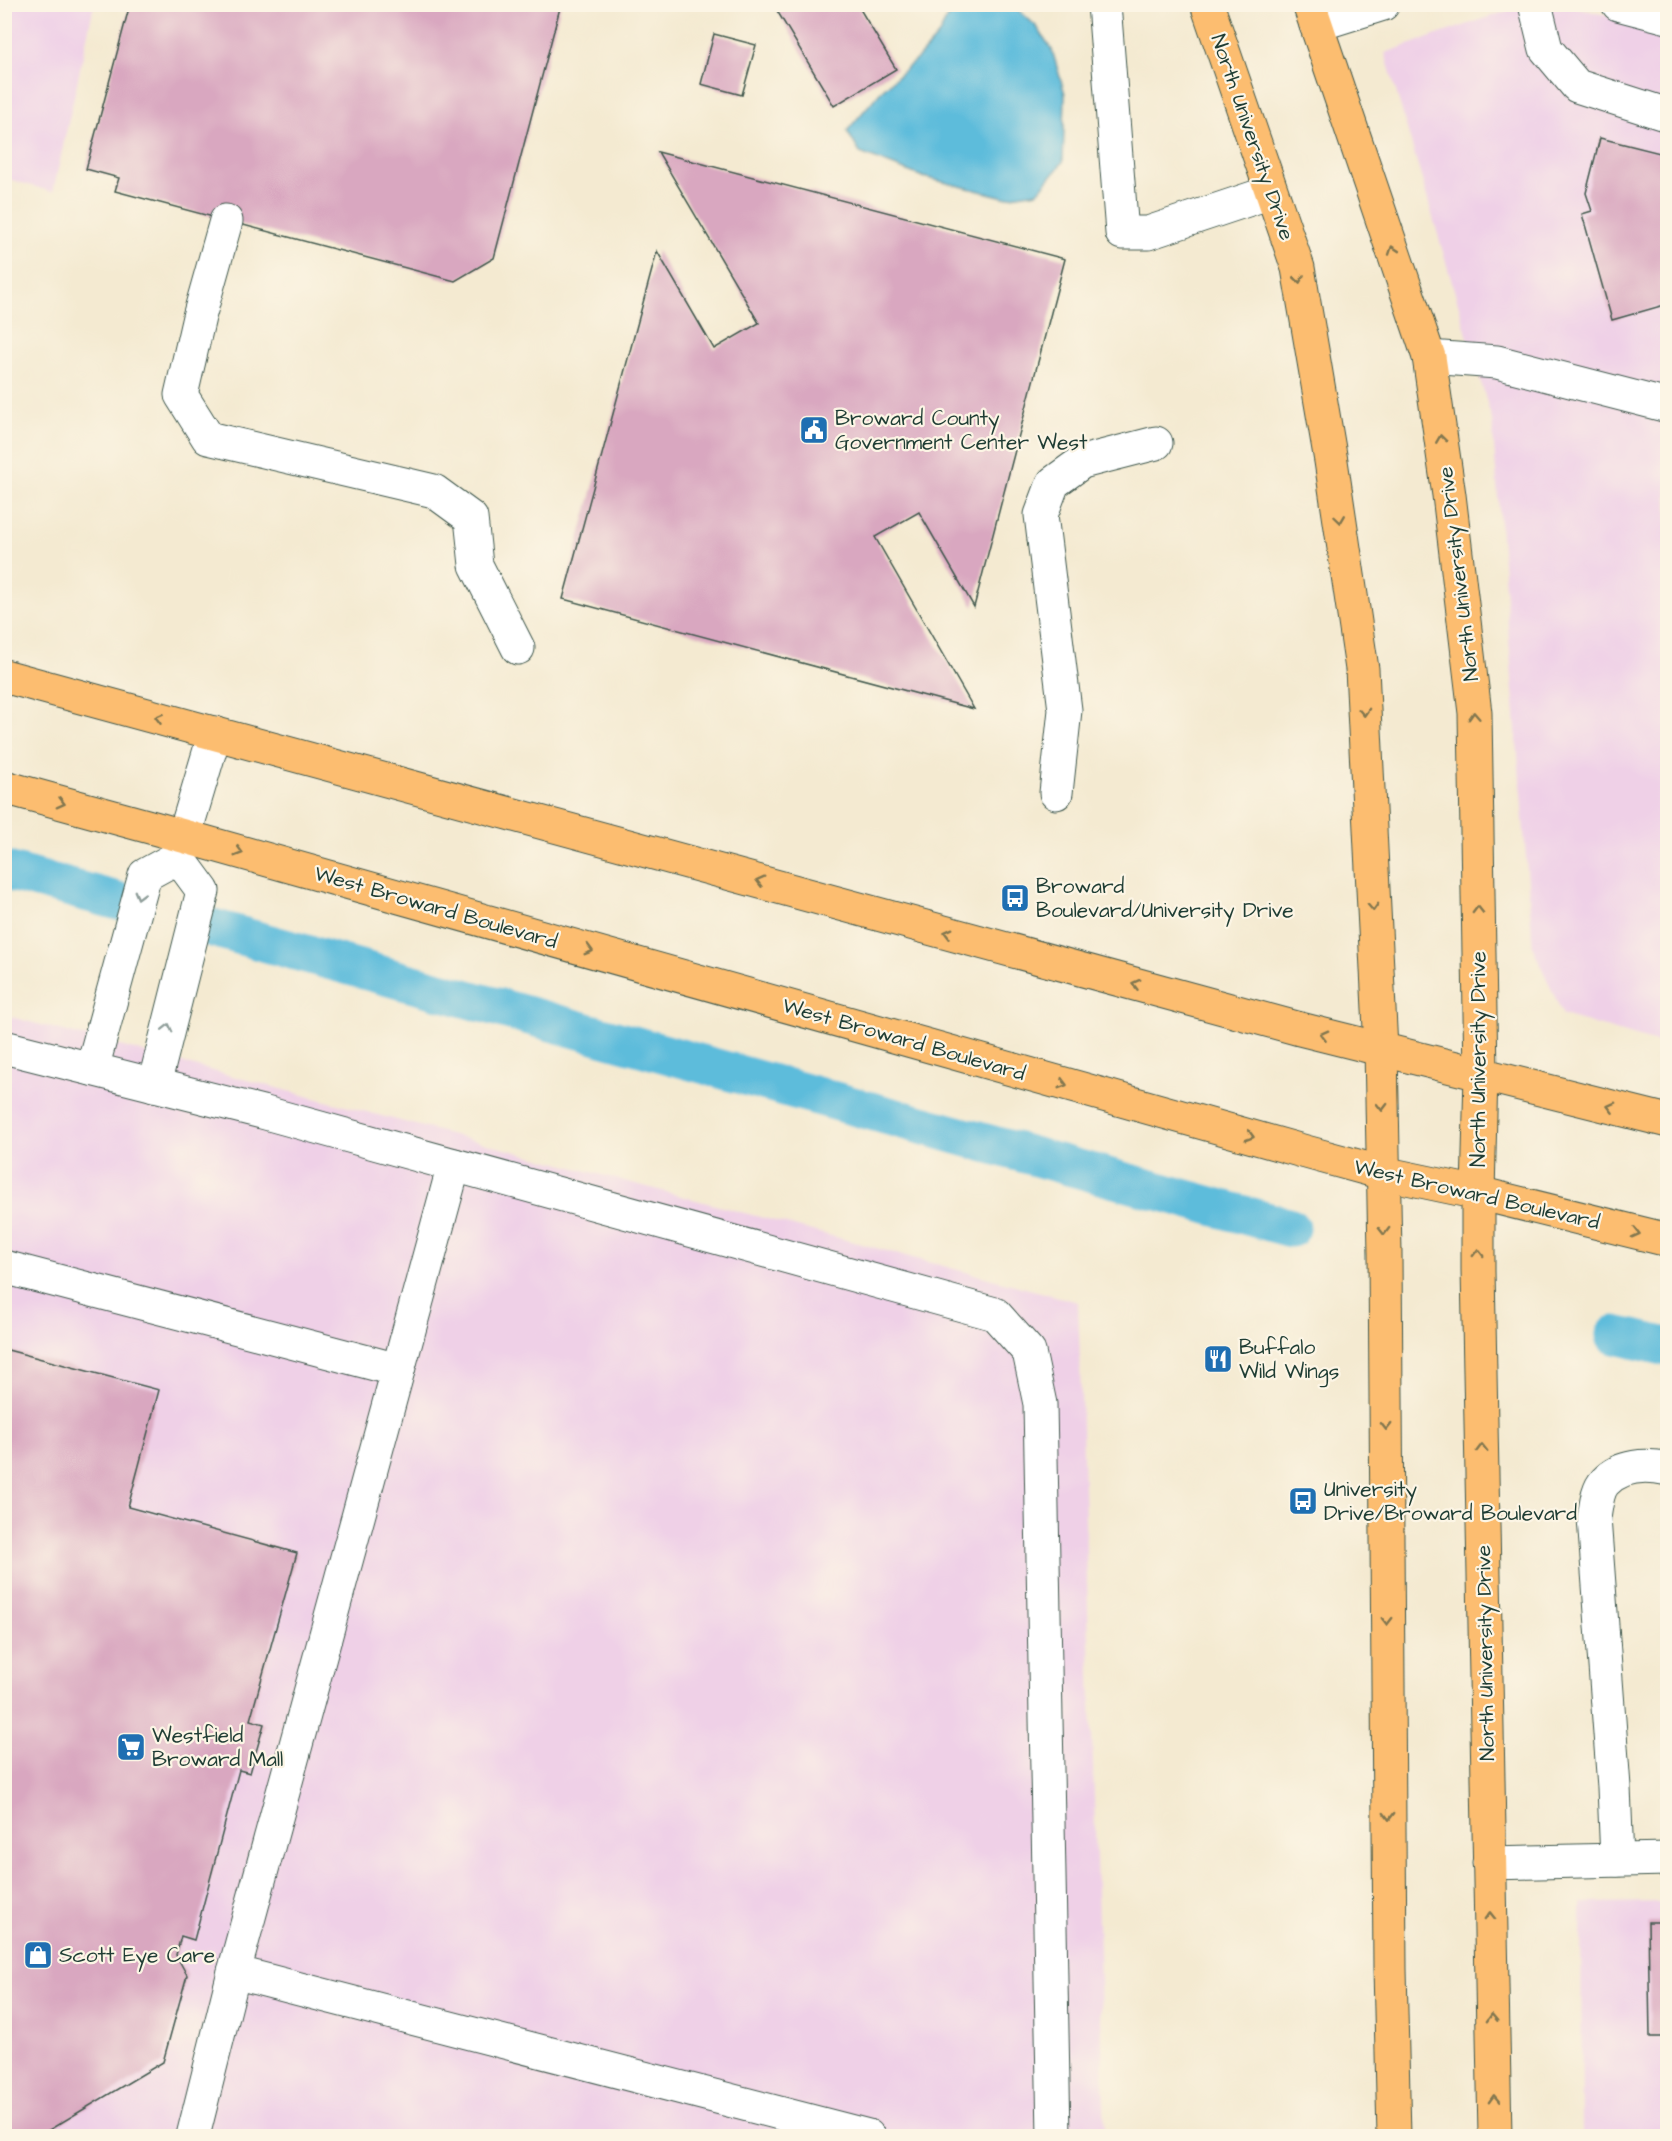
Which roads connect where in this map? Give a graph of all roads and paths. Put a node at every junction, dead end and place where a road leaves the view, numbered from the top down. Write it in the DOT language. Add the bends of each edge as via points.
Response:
graph roads {
  1 [pos="1104,4"];
  2 [pos="1207,4"];
  3 [pos="1383,4"];
  4 [pos="1535,4"];
  5 [pos="1618,4"];
  6 [pos="1313,15"];
  7 [pos="1668,17"];
  8 [pos="1668,115"];
  9 [pos="1271,192"];
  10 [pos="226,221"];
  11 [pos="1429,357"];
  12 [pos="1668,406"];
  13 [pos="1156,443"];
  14 [pos="518,648"];
  15 [pos="4,676"];
  16 [pos="215,733"];
  17 [pos="4,787"];
  18 [pos="1056,793"];
  19 [pos="180,847"];
  20 [pos="4,1047"];
  21 [pos="1381,1048"];
  22 [pos="92,1069"];
  23 [pos="1481,1074"];
  24 [pos="154,1085"];
  25 [pos="1668,1121"];
  26 [pos="454,1165"];
  27 [pos="1383,1173"];
  28 [pos="1478,1193"];
  29 [pos="1668,1240"];
  30 [pos="4,1268"];
  31 [pos="398,1370"];
  32 [pos="1668,1469"];
  33 [pos="1668,1859"];
  34 [pos="1617,1860"];
  35 [pos="1489,1863"];
  36 [pos="234,1972"];
  37 [pos="187,2132"];
  38 [pos="868,2136"];
  39 [pos="1054,2136"];
  40 [pos="1394,2136"];
  41 [pos="1495,2136"];
  1 -- 9 [label="street" via="1122,233 1148,233"];
  2 -- 9 [label="main road, North University Drive"];
  3 -- 6 [label="street"];
  4 -- 8 [label="street" via="1545,49 1577,86"];
  5 -- 7 [label="street"];
  11 -- 6 [label="main road, North University Drive, one-way"];
  9 -- 21 [label="main road, North University Drive, one-way" via="1298,268 1362,669"];
  10 -- 14 [label="street" via="181,395 208,438 434,491 471,518 476,565"];
  11 -- 12 [label="street" via="1497,362"];
  23 -- 11 [label="main road, North University Drive, one-way" via="1474,713"];
  13 -- 18 [label="street" via="1082,462 1053,483 1041,515 1065,710"];
  16 -- 15 [label="main road, one-way"];
  16 -- 19 [label="street"];
  21 -- 16 [label="main road, one-way"];
  17 -- 19 [label="main road, West Broward Boulevard, one-way"];
  19 -- 22 [label="street, one-way" via="145,875"];
  24 -- 19 [label="street, one-way" via="202,891"];
  19 -- 27 [label="main road, West Broward Boulevard, one-way"];
  20 -- 22 [label="street"];
  21 -- 23 [label="main road"];
  21 -- 27 [label="main road, North University Drive, one-way"];
  22 -- 24 [label="street"];
  25 -- 23 [label="main road, one-way"];
  23 -- 28 [label="main road, North University Drive"];
  24 -- 26 [label="street"];
  26 -- 31 [label="street"];
  26 -- 39 [label="street" via="995,1314 1029,1352 1040,1404"];
  27 -- 28 [label="main road, West Broward Boulevard"];
  27 -- 40 [label="main road, North University Drive, one-way"];
  28 -- 29 [label="main road, West Broward Boulevard, one-way"];
  35 -- 28 [label="main road, North University Drive, one-way"];
  30 -- 31 [label="street"];
  31 -- 36 [label="street"];
  32 -- 34 [label="street" via="1638,1466 1623,1470 1605,1482 1594,1518"];
  33 -- 34 [label="street"];
  34 -- 35 [label="street"];
  41 -- 35 [label="main road, North University Drive, one-way"];
  36 -- 37 [label="street"];
  36 -- 38 [label="street"];
}
